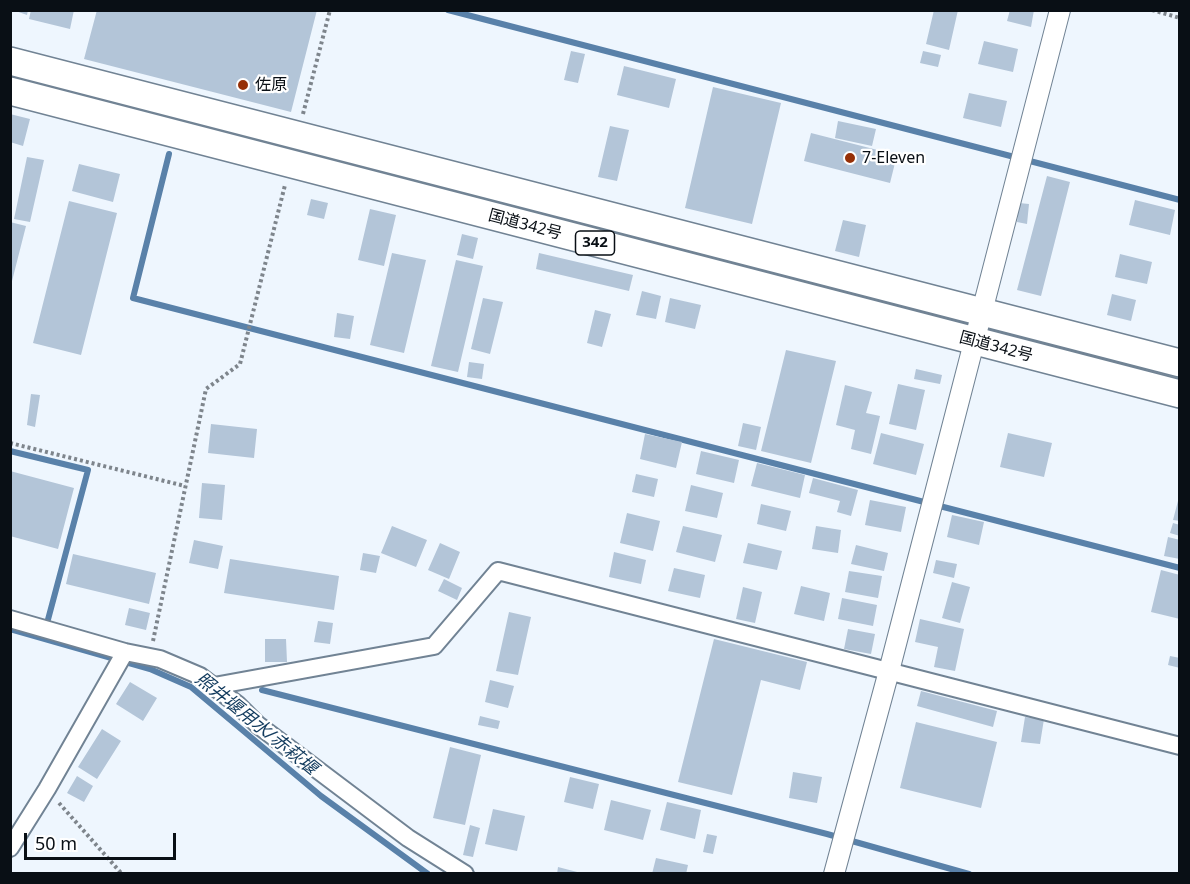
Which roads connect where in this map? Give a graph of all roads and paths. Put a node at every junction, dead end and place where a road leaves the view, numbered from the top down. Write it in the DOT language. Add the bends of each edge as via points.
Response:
graph roads {
  1 [pos="330,10"];
  2 [pos="1060,10"];
  3 [pos="1152,10"];
  4 [pos="1179,18"];
  5 [pos="10,61"];
  6 [pos="10,91"];
  7 [pos="297,135"];
  8 [pos="290,164"];
  9 [pos="981,311"];
  10 [pos="974,341"];
  11 [pos="1179,363"];
  12 [pos="1179,394"];
  13 [pos="10,443"];
  14 [pos="185,486"];
  15 [pos="10,619"];
  16 [pos="125,652"];
  17 [pos="150,657"];
  18 [pos="889,671"];
  19 [pos="214,686"];
  20 [pos="1179,747"];
  21 [pos="47,789"];
  22 [pos="10,848"];
  23 [pos="122,873"];
  24 [pos="465,873"];
  25 [pos="834,873"];
  1 -- 7 [label="path"];
  2 -- 9 [label="street"];
  3 -- 4 [label="path"];
  5 -- 7 [label="highway, 国道342号 / 342"];
  6 -- 8 [label="highway, 国道342号 / 342"];
  7 -- 9 [label="highway, 国道342号 / 342"];
  8 -- 10 [label="highway, 国道342号 / 342"];
  8 -- 14 [label="path" via="240,364 206,389"];
  9 -- 10 [label="street"];
  9 -- 11 [label="highway, 国道342号 / 342"];
  10 -- 12 [label="highway, 国道342号 / 342"];
  10 -- 18 [label="street"];
  13 -- 14 [label="path"];
  14 -- 17 [label="path"];
  15 -- 16 [label="street"];
  16 -- 17 [label="street"];
  16 -- 21 [label="street"];
  17 -- 19 [label="street" via="200,676"];
  18 -- 19 [label="street" via="498,571 434,646"];
  18 -- 20 [label="street"];
  18 -- 25 [label="street"];
  19 -- 24 [label="street" via="258,725 408,838"];
  21 -- 22 [label="street"];
  21 -- 23 [label="path"];
}
